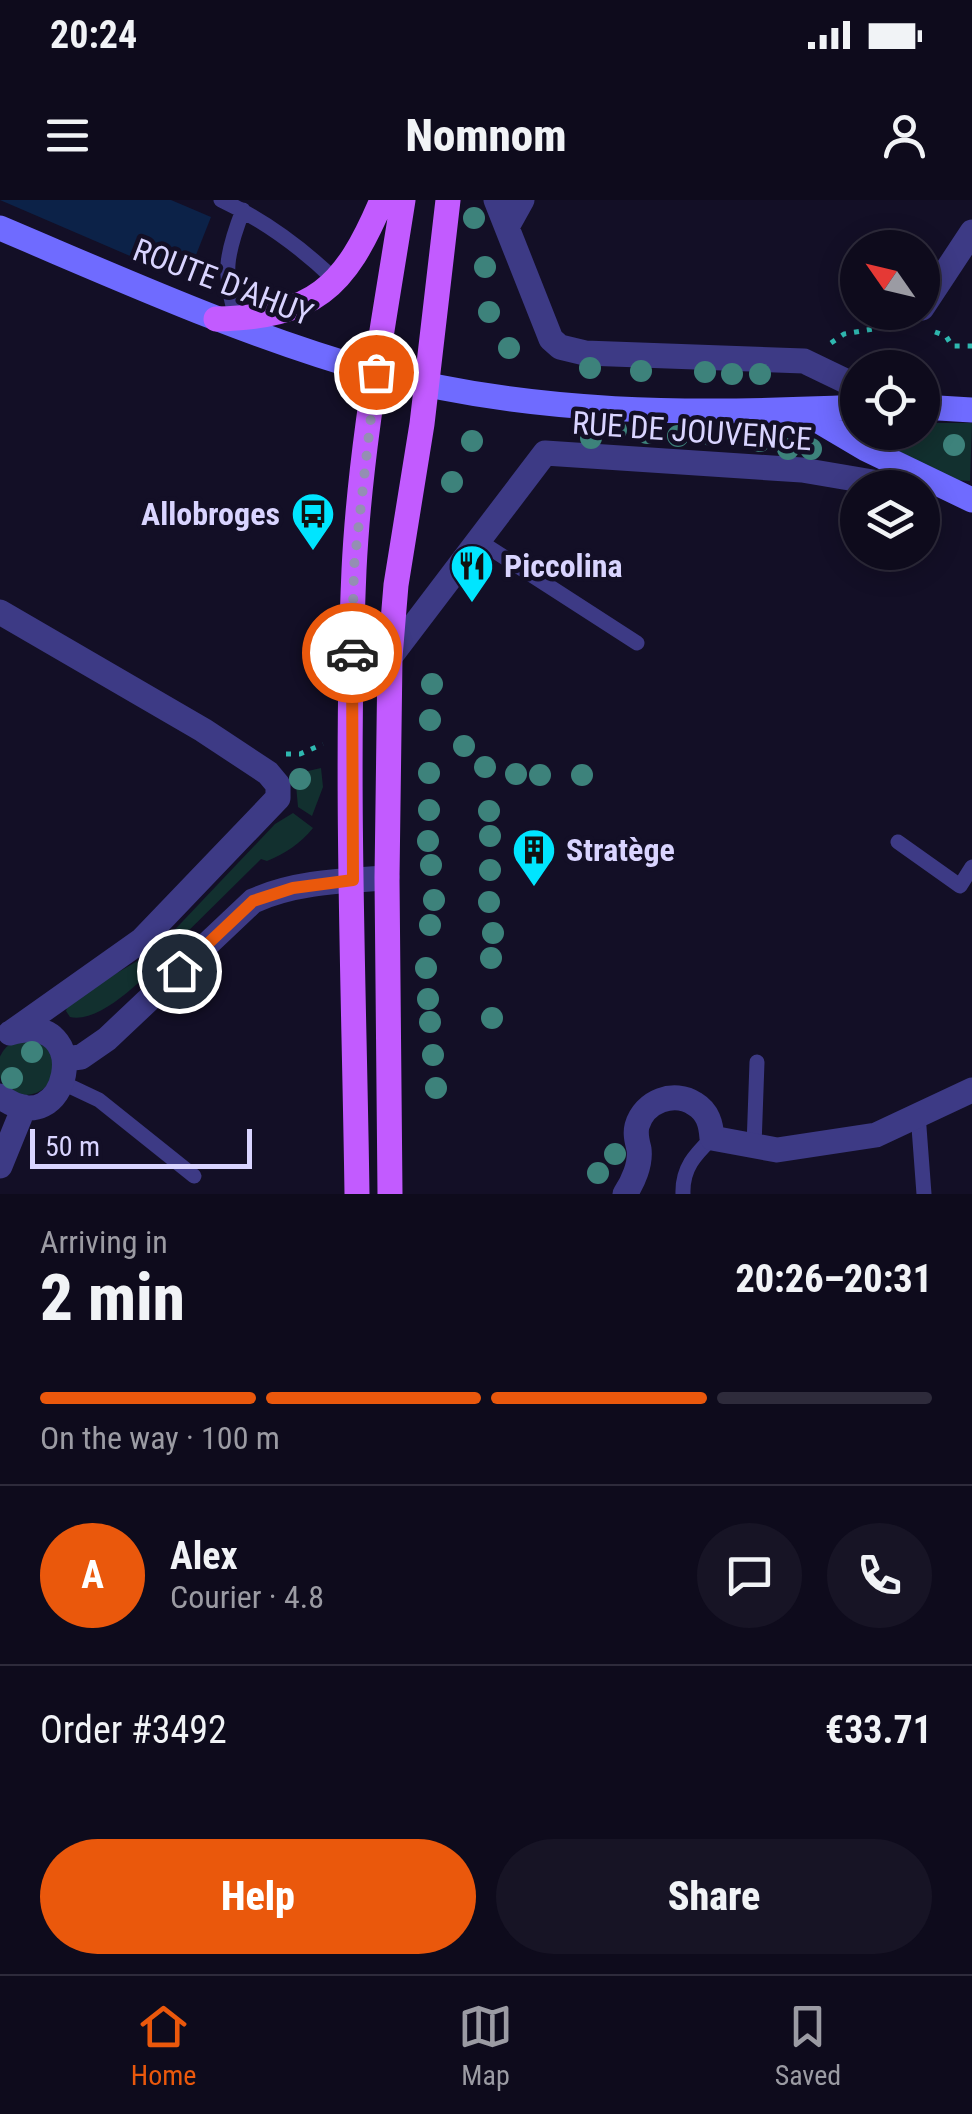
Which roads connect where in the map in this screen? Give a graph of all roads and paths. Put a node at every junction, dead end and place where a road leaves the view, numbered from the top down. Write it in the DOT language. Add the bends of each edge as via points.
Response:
graph roads {
  1 [pos="221,200"];
  2 [pos="382,200"];
  3 [pos="403,200"];
  4 [pos="448,200"];
  5 [pos="496,200"];
  6 [pos="522,200"];
  7 [pos="244,210"];
  8 [pos="507,227"];
  9 [pos="0,228"];
  10 [pos="972,232"];
  11 [pos="336,281"];
  12 [pos="940,282"];
  13 [pos="226,319"];
  14 [pos="859,330"];
  15 [pos="939,330"];
  16 [pos="972,346"];
  17 [pos="804,361"];
  18 [pos="376,372"];
  19 [pos="840,378"];
  20 [pos="427,383"];
  21 [pos="940,408"];
  22 [pos="840,409"];
  23 [pos="800,410"];
  24 [pos="972,410"];
  25 [pos="840,476"];
  26 [pos="940,495"];
  27 [pos="972,501"];
  28 [pos="479,541"];
  29 [pos="0,612"];
  30 [pos="636,643"];
  31 [pos="390,656"];
  32 [pos="351,726"];
  33 [pos="241,755"];
  34 [pos="898,842"];
  35 [pos="972,867"];
  36 [pos="387,878"];
  37 [pos="353,880"];
  38 [pos="6,1036"];
  39 [pos="757,1062"];
  40 [pos="64,1071"];
  41 [pos="972,1090"];
  42 [pos="0,1096"];
  43 [pos="24,1108"];
  44 [pos="918,1114"];
  45 [pos="712,1138"];
  46 [pos="754,1146"];
  47 [pos="0,1166"];
  48 [pos="194,1176"];
  49 [pos="357,1194"];
  50 [pos="390,1194"];
  51 [pos="625,1194"];
  52 [pos="683,1194"];
  53 [pos="924,1194"];
  1 -- 7 [label="lane"];
  2 -- 11 [label="main road"];
  3 -- 18 [label="main road"];
  4 -- 20 [label="main road"];
  5 -- 8 [label="street"];
  6 -- 8 [label="street"];
  7 -- 11 [label="lane"];
  7 -- 13 [label="lane" via="231,242"];
  8 -- 17 [label="street" via="545,328 560,347"];
  9 -- 13 [label="main road, ROUTE D'AHUY"];
  10 -- 12 [label="street"];
  11 -- 13 [label="main road" via="313,301"];
  13 -- 18 [label="main road, ROUTE D'AHUY"];
  14 -- 17 [label="path"];
  15 -- 16 [label="path" via="952,346"];
  17 -- 19 [label="street"];
  18 -- 20 [label="main road, ROUTE D'AHUY"];
  18 -- 32 [label="main road" via="354,567"];
  20 -- 23 [label="main road, ROUTE D'AHUY" via="587,409"];
  20 -- 31 [label="main road"];
  21 -- 24 [label="main road"];
  22 -- 23 [label="main road, ROUTE D'AHUY"];
  23 -- 27 [label="main road, RUE DE JOUVENCE"];
  25 -- 28 [label="street, RUE DE JOUVENCE" via="545,453"];
  26 -- 27 [label="street, RUE DE JOUVENCE"];
  28 -- 30 [label="lane"];
  28 -- 31 [label="street, RUE DE JOUVENCE"];
  29 -- 33 [label="street"];
  31 -- 36 [label="main road"];
  32 -- 33 [label="path" via="300,754"];
  32 -- 37 [label="main road"];
  33 -- 38 [label="street" via="268,772 278,798 142,940"];
  34 -- 35 [label="lane" via="960,886"];
  36 -- 37 [label="street"];
  36 -- 50 [label="main road"];
  37 -- 40 [label="street" via="253,901"];
  37 -- 49 [label="main road"];
  38 -- 40 [label="street" via="38,1030 50,1036"];
  39 -- 46 [label="lane"];
  40 -- 43 [label="street" via="48,1102"];
  40 -- 48 [label="lane"];
  41 -- 44 [label="street"];
  42 -- 43 [label="street"];
  43 -- 47 [label="street"];
  44 -- 46 [label="street" via="876,1135 776,1150"];
  44 -- 53 [label="lane"];
  45 -- 46 [label="street"];
  45 -- 51 [label="street" via="697,1105 661,1100 636,1128 640,1153"];
  45 -- 52 [label="lane" via="690,1160"];
}
